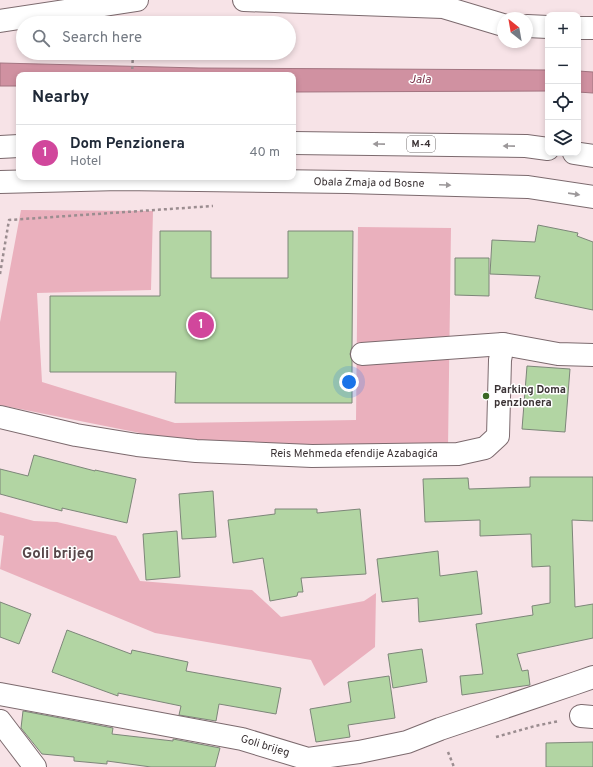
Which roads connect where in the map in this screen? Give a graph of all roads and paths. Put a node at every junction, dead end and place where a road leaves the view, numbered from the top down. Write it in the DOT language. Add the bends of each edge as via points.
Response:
graph roads {
  1 [pos="137,0"];
  2 [pos="244,0"];
  3 [pos="444,4"];
  4 [pos="33,16"];
  5 [pos="16,19"];
  6 [pos="0,21"];
  7 [pos="497,23"];
  8 [pos="533,26"];
  9 [pos="545,27"];
  10 [pos="581,28"];
  11 [pos="593,28"];
  12 [pos="133,60"];
  13 [pos="132,72"];
  14 [pos="296,143"];
  15 [pos="16,146"];
  16 [pos="0,147"];
  17 [pos="545,149"];
  18 [pos="581,154"];
  19 [pos="593,156"];
  20 [pos="80,180"];
  21 [pos="198,180"];
  22 [pos="0,182"];
  23 [pos="593,197"];
  24 [pos="219,206"];
  25 [pos="0,274"];
  26 [pos="503,344"];
  27 [pos="362,354"];
  28 [pos="593,355"];
  29 [pos="0,417"];
  30 [pos="593,676"];
  31 [pos="0,694"];
  32 [pos="0,722"];
  33 [pos="448,751"];
  34 [pos="35,767"];
  35 [pos="454,767"];
  1 -- 4 [label="street"];
  2 -- 3 [label="street"];
  3 -- 7 [label="street"];
  5 -- 6 [label="street"];
  8 -- 9 [label="street"];
  10 -- 11 [label="street"];
  12 -- 13 [label="path"];
  17 -- 14 [label="street, M-4, one-way" via="526,146"];
  15 -- 16 [label="street"];
  18 -- 19 [label="street"];
  22 -- 20 [label="street, Obala Zmaja od Bosne, one-way"];
  21 -- 23 [label="street, Obala Zmaja od Bosne, one-way" via="528,187"];
  24 -- 25 [label="path" via="9,220"];
  26 -- 27 [label="street"];
  26 -- 28 [label="street" via="558,354"];
  26 -- 29 [label="street, Reis Mehmeda efendije Azabagića" via="500,360 498,436 485,448 458,454 312,456 196,451 76,435"];
  30 -- 31 [label="street, Goli brijeg" via="407,742 308,759 242,739"];
  32 -- 34 [label="street"];
  33 -- 35 [label="path"];
}
